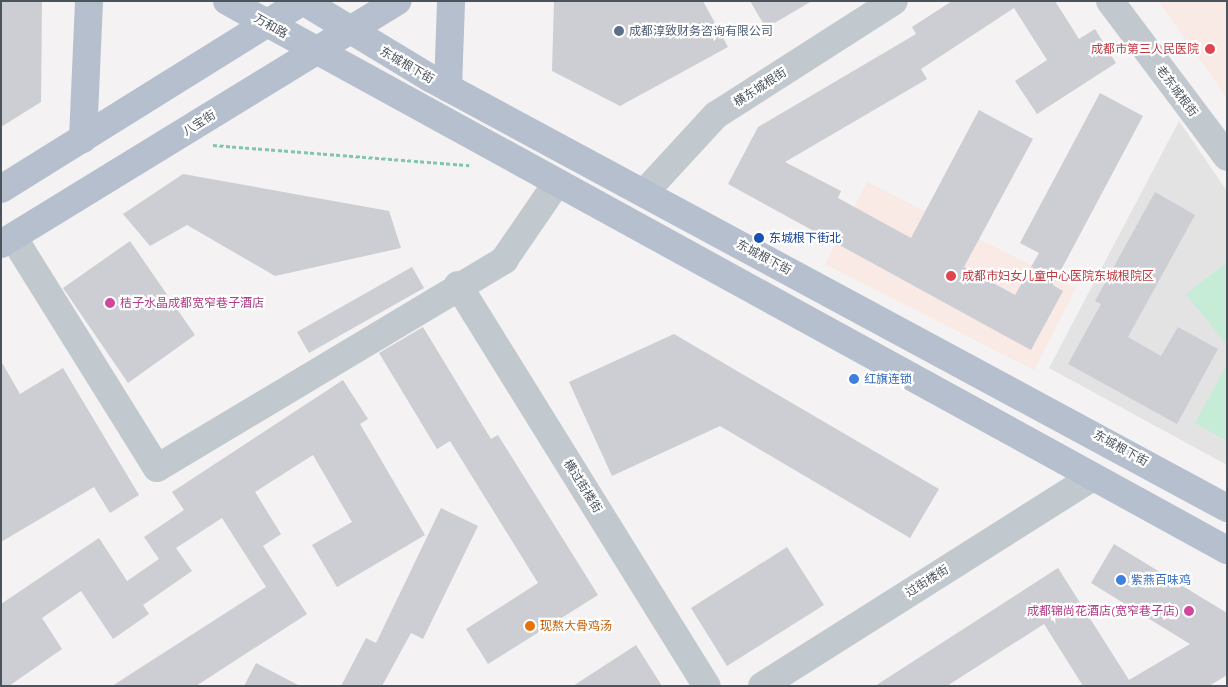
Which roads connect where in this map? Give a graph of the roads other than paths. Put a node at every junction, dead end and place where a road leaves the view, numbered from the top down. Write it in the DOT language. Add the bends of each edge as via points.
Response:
graph roads {
  1 [pos="89,1"];
  2 [pos="227,1"];
  3 [pos="303,1"];
  4 [pos="397,1"];
  5 [pos="451,1"];
  6 [pos="894,1"];
  7 [pos="1110,1"];
  8 [pos="266,24"];
  9 [pos="347,29"];
  10 [pos="316,50"];
  11 [pos="448,88"];
  12 [pos="83,139"];
  13 [pos="1227,157"];
  14 [pos="556,184"];
  15 [pos="1,189"];
  16 [pos="644,193"];
  17 [pos="7,240"];
  18 [pos="458,285"];
  19 [pos="1092,477"];
  20 [pos="1227,508"];
  21 [pos="1227,550"];
  22 [pos="707,686"];
  23 [pos="762,686"];
  1 -- 12 [label="main road"];
  2 -- 8 [label="main road, 万和路"];
  3 -- 8 [label="main road"];
  3 -- 9 [label="main road, 东城根下街"];
  4 -- 9 [label="main road, 八宝街"];
  5 -- 11 [label="main road"];
  6 -- 16 [label="street, 横东城根街" via="716,115"];
  7 -- 13 [label="street, 老东城根街"];
  8 -- 10 [label="main road, 万和路"];
  8 -- 12 [label="main road"];
  9 -- 10 [label="main road, 八宝街"];
  9 -- 11 [label="main road, 东城根下街"];
  10 -- 14 [label="main road"];
  10 -- 17 [label="main road, 八宝街"];
  11 -- 16 [label="main road, 东城根下街"];
  12 -- 15 [label="main road"];
  14 -- 18 [label="street" via="504,260"];
  14 -- 19 [label="main road"];
  16 -- 20 [label="main road, 东城根下街"];
  17 -- 18 [label="street" via="158,468"];
  18 -- 22 [label="street, 横过街楼街"];
  19 -- 21 [label="main road"];
  19 -- 23 [label="street, 过街楼街"];
}
